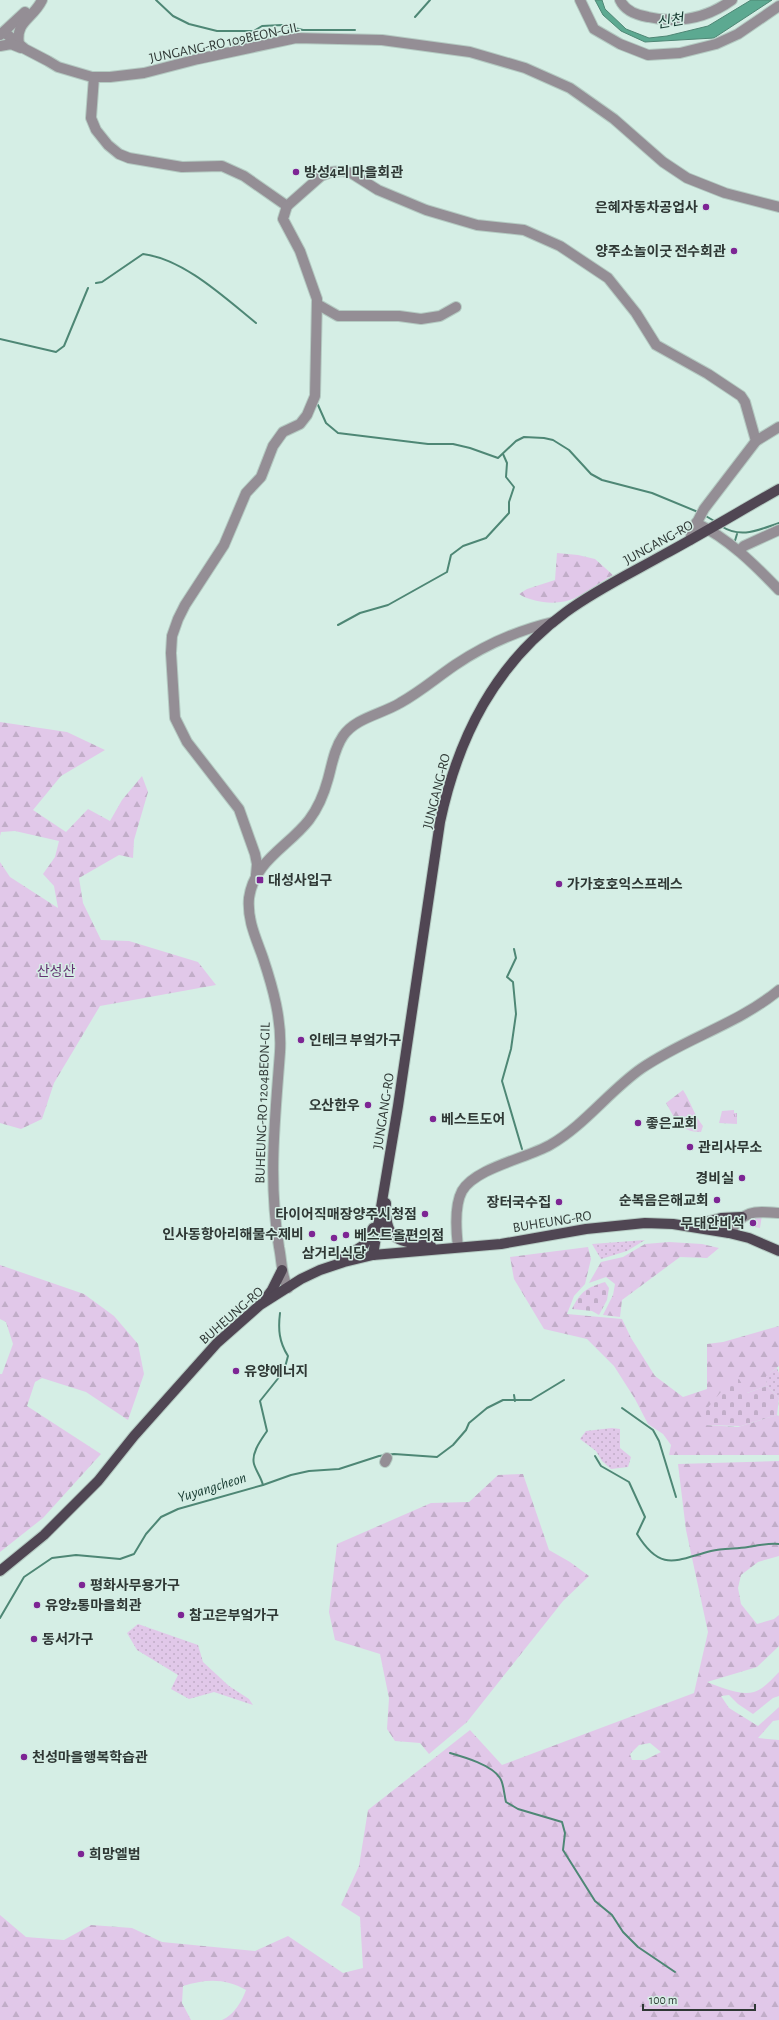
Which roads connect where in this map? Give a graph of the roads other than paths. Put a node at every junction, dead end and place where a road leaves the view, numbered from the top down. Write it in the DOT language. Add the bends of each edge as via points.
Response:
graph roads {
  1 [pos="36,0"];
  2 [pos="42,0"];
  3 [pos="580,0"];
  4 [pos="620,0"];
  5 [pos="732,0"];
  6 [pos="779,6"];
  7 [pos="2,34"];
  8 [pos="0,46"];
  9 [pos="22,47"];
  10 [pos="94,77"];
  11 [pos="287,206"];
  12 [pos="779,207"];
  13 [pos="317,304"];
  14 [pos="456,307"];
  15 [pos="779,427"];
  16 [pos="756,441"];
  17 [pos="779,489"];
  18 [pos="700,516"];
  19 [pos="716,525"];
  20 [pos="779,530"];
  21 [pos="690,540"];
  22 [pos="739,551"];
  23 [pos="779,590"];
  24 [pos="554,622"];
  25 [pos="256,875"];
  26 [pos="779,990"];
  27 [pos="388,1163"];
  28 [pos="382,1201"];
  29 [pos="779,1213"];
  30 [pos="742,1217"];
  31 [pos="691,1227"];
  32 [pos="729,1233"];
  33 [pos="458,1247"];
  34 [pos="444,1249"];
  35 [pos="779,1251"];
  36 [pos="373,1255"];
  37 [pos="331,1266"];
  38 [pos="282,1270"];
  39 [pos="288,1288"];
  40 [pos="260,1305"];
  41 [pos="0,1571"];
  1 -- 7 [label="street"];
  2 -- 9 [label="street" via="18,32"];
  3 -- 6 [label="street" via="594,29 620,44 648,55 680,52 716,44 738,34"];
  4 -- 5 [label="street" via="623,6 633,13 666,21 694,18 718,9"];
  7 -- 9 [label="street, JUNGANG-RO 109BEON-GIL"];
  8 -- 9 [label="street" via="11,44"];
  9 -- 10 [label="street, JUNGANG-RO 109BEON-GIL" via="58,66"];
  10 -- 11 [label="street" via="91,118 96,130 119,154 182,167 222,166 244,176"];
  10 -- 12 [label="street, JUNGANG-RO 109BEON-GIL" via="144,73 296,38 382,40 470,52 525,68 570,88 614,119 663,162 687,178 725,193"];
  11 -- 13 [label="street, BUHEUNG-RO 1204BEON-GIL" via="283,219 300,251"];
  11 -- 16 [label="street" via="321,176 342,171 351,173 378,190 426,210 477,225 524,230 554,243 608,278 636,313 656,346 741,396"];
  13 -- 14 [label="street" via="338,316 399,316 421,319 440,316"];
  13 -- 25 [label="street, BUHEUNG-RO 1204BEON-GIL" via="315,396 307,415 300,424 283,432 273,446 261,477 246,493 224,545 185,605 172,636 175,718 187,742 239,809 255,854"];
  15 -- 16 [label="street"];
  16 -- 18 [label="street"];
  17 -- 19 [label="main road, JUNGANG-RO"];
  18 -- 19 [label="street"];
  18 -- 21 [label="street"];
  19 -- 21 [label="main road, JUNGANG-RO"];
  19 -- 22 [label="street" via="721,537"];
  20 -- 22 [label="street" via="744,546"];
  21 -- 24 [label="main road, JUNGANG-RO" via="598,591"];
  22 -- 23 [label="street"];
  24 -- 25 [label="street, BUHEUNG-RO 1204BEON-GIL" via="528,629 484,648 400,703 350,728 338,744 324,792 312,816 263,864"];
  24 -- 27 [label="main road, JUNGANG-RO" via="519,657 493,689 468,732 450,780 431,880"];
  25 -- 38 [label="street, BUHEUNG-RO 1204BEON-GIL" via="248,916 267,973 279,1023 280,1044 272,1166 274,1216"];
  26 -- 33 [label="street" via="741,1017 677,1046 644,1067 549,1146 475,1177 462,1190 457,1206"];
  27 -- 28 [label="main road, JUNGANG-RO"];
  27 -- 34 [label="main road" via="386,1209 387,1223 392,1234 403,1242"];
  28 -- 36 [label="main road, JUNGANG-RO"];
  28 -- 37 [label="main road" via="371,1234 364,1245"];
  29 -- 30 [label="street" via="751,1212"];
  30 -- 31 [label="main road" via="720,1218"];
  30 -- 32 [label="street"];
  31 -- 32 [label="main road, BUHEUNG-RO"];
  31 -- 33 [label="main road, BUHEUNG-RO" via="673,1224 622,1225 500,1244"];
  32 -- 35 [label="main road, BUHEUNG-RO" via="749,1238"];
  33 -- 34 [label="main road, BUHEUNG-RO"];
  34 -- 36 [label="main road, BUHEUNG-RO"];
  36 -- 37 [label="main road, BUHEUNG-RO"];
  37 -- 39 [label="main road, BUHEUNG-RO" via="301,1279"];
  38 -- 39 [label="street, BUHEUNG-RO 1204BEON-GIL"];
  38 -- 40 [label="main road" via="272,1290"];
  39 -- 40 [label="main road, BUHEUNG-RO"];
  40 -- 41 [label="main road, BUHEUNG-RO" via="216,1343 98,1481 44,1535"];
}
